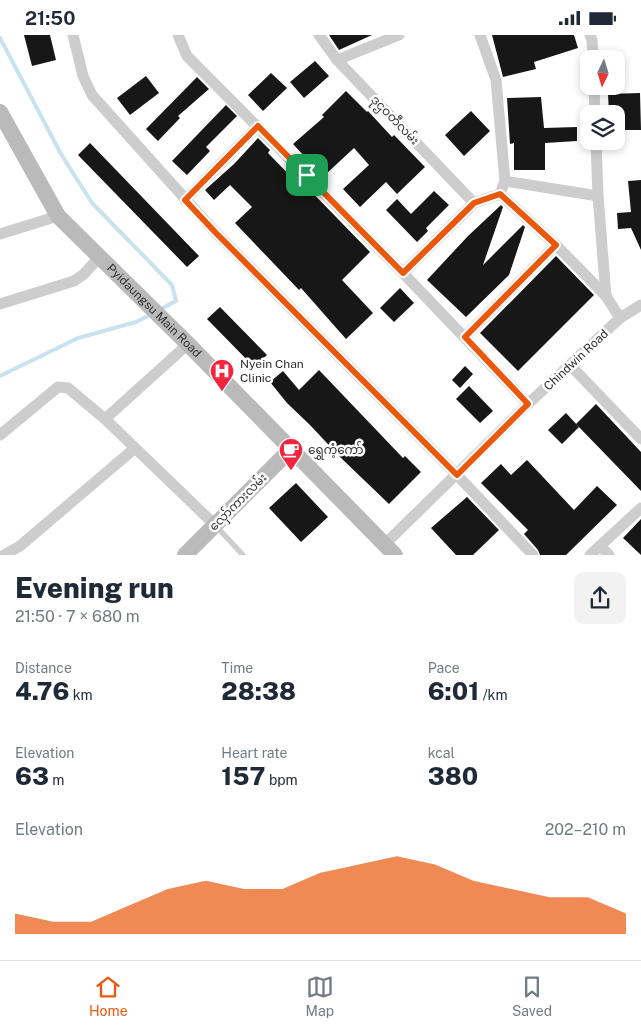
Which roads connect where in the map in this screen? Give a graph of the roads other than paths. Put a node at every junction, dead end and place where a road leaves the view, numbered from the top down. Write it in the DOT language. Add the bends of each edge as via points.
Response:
graph roads {
  1 [pos="73,35"];
  2 [pos="178,35"];
  3 [pos="319,35"];
  4 [pos="399,35"];
  5 [pos="480,35"];
  6 [pos="590,35"];
  7 [pos="593,50"];
  8 [pos="337,60"];
  9 [pos="0,112"];
  10 [pos="258,126"];
  11 [pos="596,150"];
  12 [pos="505,181"];
  13 [pos="500,194"];
  14 [pos="598,196"];
  15 [pos="185,200"];
  16 [pos="474,203"];
  17 [pos="58,216"];
  18 [pos="0,234"];
  19 [pos="556,245"];
  20 [pos="100,256"];
  21 [pos="403,273"];
  22 [pos="606,296"];
  23 [pos="0,304"];
  24 [pos="641,305"];
  25 [pos="620,318"];
  26 [pos="465,337"];
  27 [pos="188,344"];
  28 [pos="571,366"];
  29 [pos="528,404"];
  30 [pos="105,419"];
  31 [pos="0,435"];
  32 [pos="641,439"];
  33 [pos="135,448"];
  34 [pos="290,449"];
  35 [pos="457,475"];
  36 [pos="641,508"];
  37 [pos="215,525"];
  38 [pos="600,546"];
  39 [pos="390,550"];
  40 [pos="4,555"];
  41 [pos="185,555"];
  42 [pos="243,555"];
  43 [pos="533,555"];
  44 [pos="590,555"];
  45 [pos="609,555"];
  1 -- 15 [label="street" via="82,76 92,95"];
  2 -- 10 [label="street" via="187,57"];
  3 -- 8 [label="street, ဒုဌဝတီလမ်း"];
  4 -- 8 [label="street"];
  5 -- 12 [label="street" via="496,81"];
  6 -- 7 [label="street"];
  8 -- 16 [label="street, ဒုဌဝတီလမ်း"];
  9 -- 17 [label="main road, Pyidaungsu Main Road"];
  10 -- 15 [label="street"];
  10 -- 21 [label="street"];
  11 -- 14 [label="street"];
  12 -- 13 [label="street"];
  12 -- 14 [label="street"];
  13 -- 16 [label="street"];
  13 -- 19 [label="street"];
  14 -- 22 [label="street"];
  15 -- 35 [label="street"];
  16 -- 21 [label="street"];
  17 -- 18 [label="street"];
  17 -- 20 [label="main road, Pyidaungsu Main Road"];
  19 -- 22 [label="street"];
  19 -- 26 [label="street"];
  20 -- 23 [label="street" via="74,281"];
  20 -- 27 [label="main road, Pyidaungsu Main Road"];
  21 -- 26 [label="street"];
  22 -- 25 [label="street"];
  24 -- 25 [label="street, Chindwin Road"];
  25 -- 28 [label="street, Chindwin Road"];
  26 -- 29 [label="street"];
  27 -- 30 [label="street"];
  27 -- 34 [label="main road, Pyidaungsu Main Road"];
  28 -- 29 [label="street, Chindwin Road"];
  28 -- 32 [label="street"];
  29 -- 35 [label="street, Chindwin Road"];
  30 -- 31 [label="street" via="62,386"];
  30 -- 33 [label="street"];
  33 -- 37 [label="street"];
  33 -- 40 [label="street" via="20,546"];
  34 -- 37 [label="main road, လှော်ကားလမ်း"];
  34 -- 39 [label="main road, Pyidaungsu Main Road"];
  35 -- 39 [label="street, Chindwin Road"];
  35 -- 43 [label="street"];
  36 -- 38 [label="street"];
  37 -- 41 [label="main road, လှော်ကားလမ်း"];
  37 -- 42 [label="lane"];
  38 -- 44 [label="street"];
  38 -- 45 [label="street"];
}
